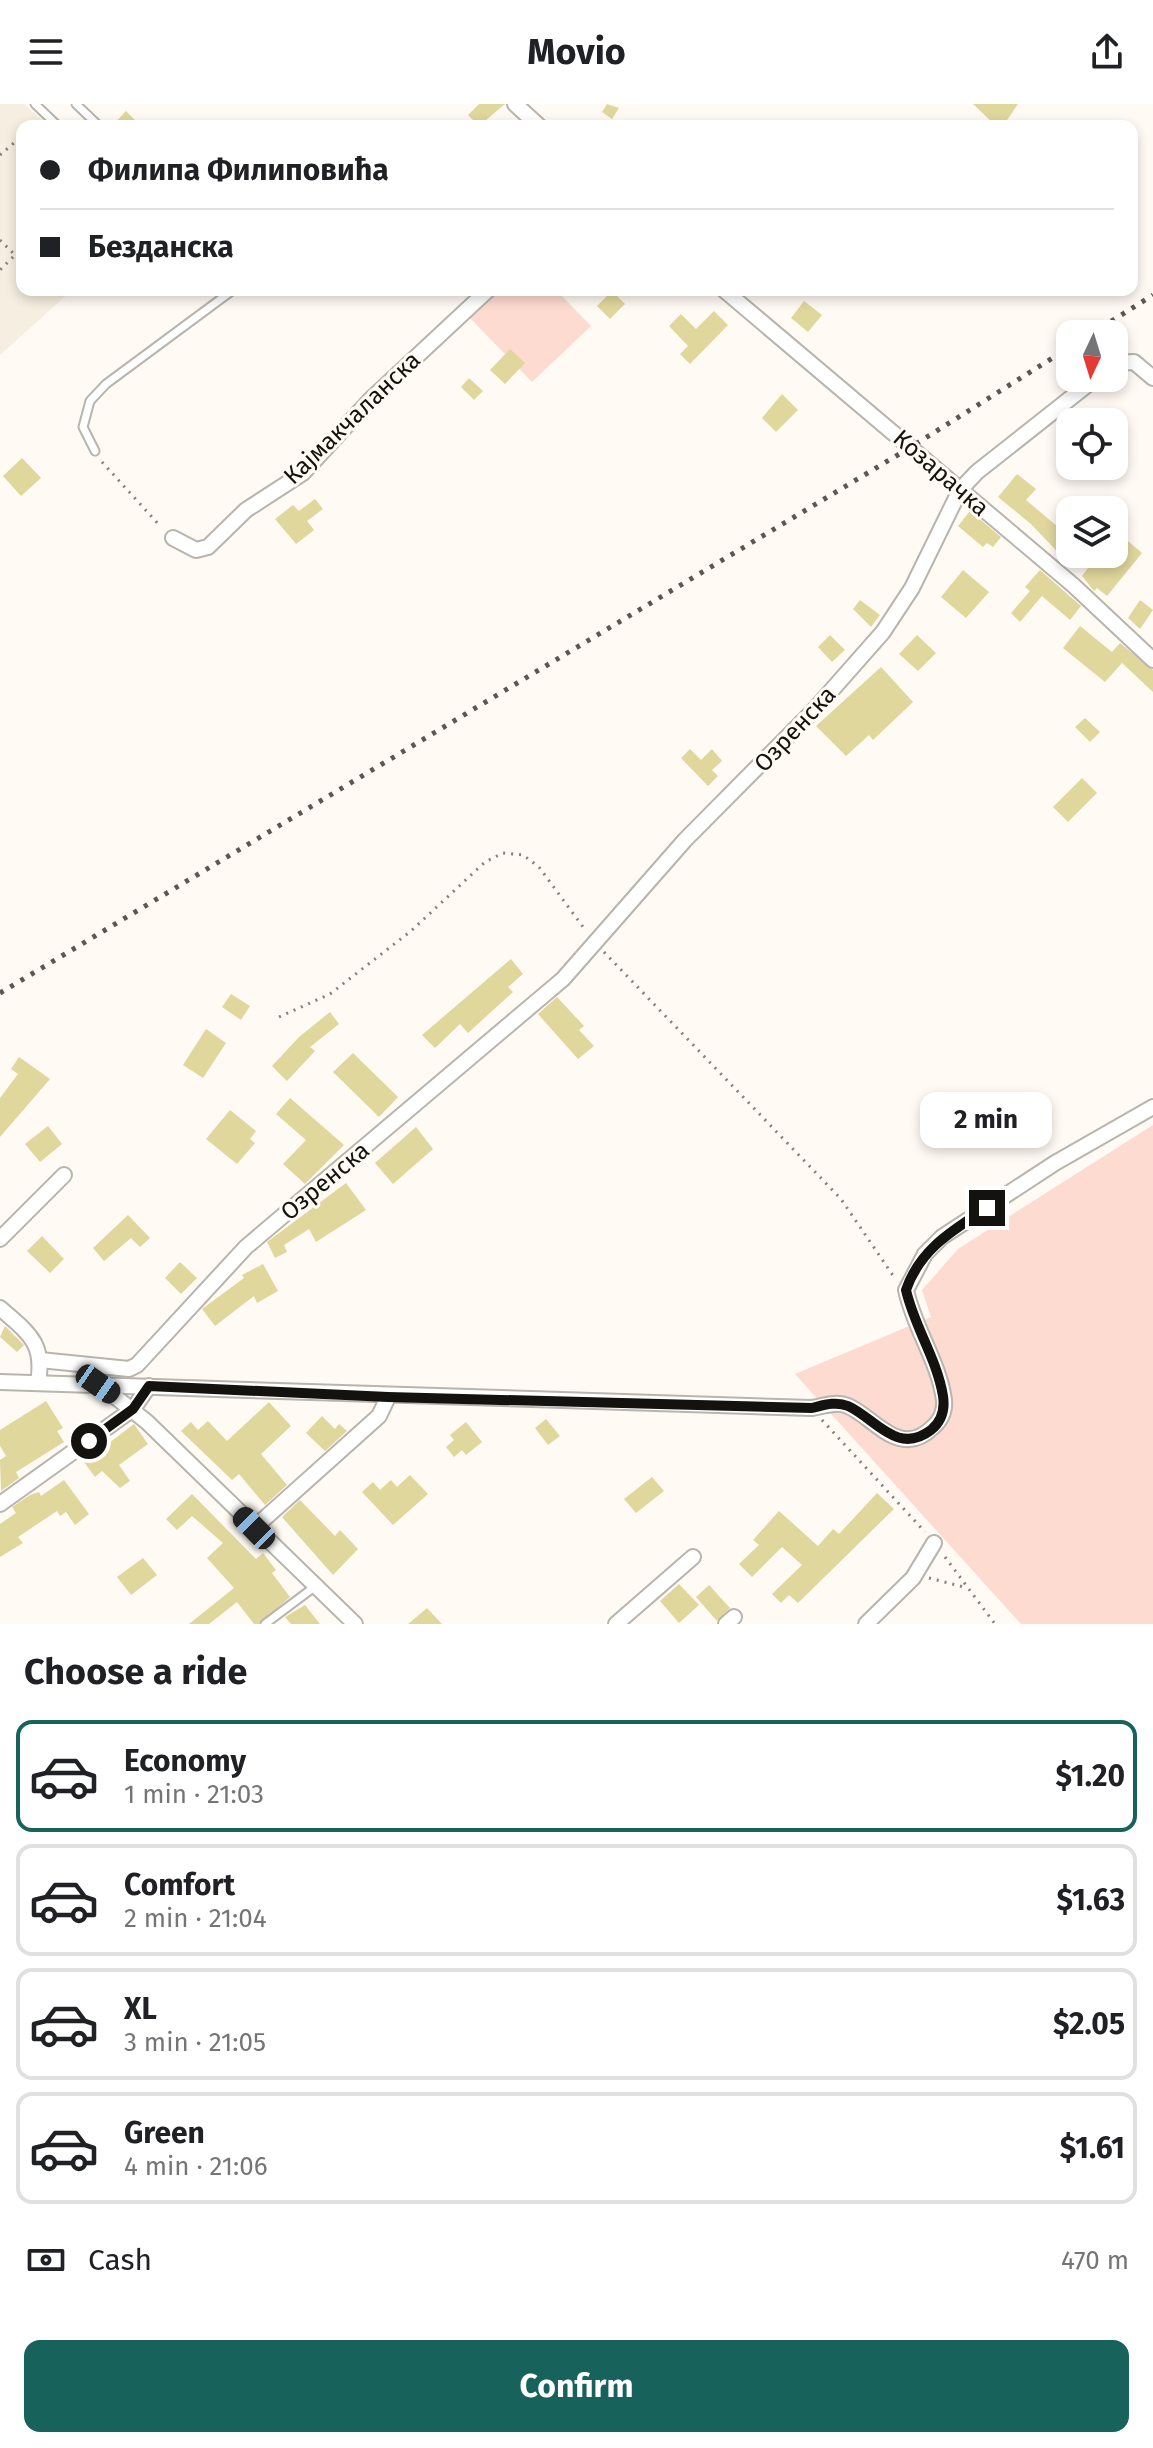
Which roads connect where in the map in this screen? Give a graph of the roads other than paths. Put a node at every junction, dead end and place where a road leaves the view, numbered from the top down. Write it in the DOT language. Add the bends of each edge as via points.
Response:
graph roads {
  1 [pos="35,104"];
  2 [pos="76,104"];
  3 [pos="515,104"];
  4 [pos="52,120"];
  5 [pos="93,120"];
  6 [pos="532,120"];
  7 [pos="225,296"];
  8 [pos="482,296"];
  9 [pos="731,296"];
  10 [pos="1128,362"];
  11 [pos="1153,378"];
  12 [pos="1078,392"];
  13 [pos="95,451"];
  14 [pos="960,490"];
  15 [pos="173,538"];
  16 [pos="1153,660"];
  17 [pos="1153,1107"];
  18 [pos="64,1175"];
  19 [pos="0,1239"];
  20 [pos="0,1308"];
  21 [pos="40,1360"];
  22 [pos="0,1382"];
  23 [pos="38,1383"];
  24 [pos="98,1384"];
  25 [pos="149,1386"];
  26 [pos="388,1397"];
  27 [pos="133,1409"];
  28 [pos="0,1504"];
  29 [pos="254,1528"];
  30 [pos="934,1543"];
  31 [pos="693,1557"];
  32 [pos="317,1585"];
  33 [pos="265,1624"];
  34 [pos="355,1624"];
  35 [pos="616,1624"];
  36 [pos="866,1624"];
  1 -- 4 [label="lane"];
  2 -- 5 [label="lane"];
  3 -- 6 [label="street"];
  7 -- 13 [label="lane" via="90,401 83,427"];
  8 -- 15 [label="street, Кајмакчаланска" via="371,399 303,473 246,510 208,547 196,550"];
  9 -- 14 [label="street, Козарачка"];
  10 -- 11 [label="street"];
  12 -- 14 [label="street"];
  14 -- 16 [label="street, Козарачка"];
  14 -- 21 [label="street, Озренска" via="912,588 883,632 563,979 246,1247 137,1365 129,1369"];
  17 -- 26 [label="street" via="1055,1163 942,1237 925,1254 906,1290 942,1391 943,1411 922,1435 879,1430 848,1406 834,1403 812,1408"];
  18 -- 19 [label="street"];
  20 -- 21 [label="street" via="34,1338"];
  21 -- 23 [label="street"];
  22 -- 23 [label="street"];
  23 -- 24 [label="street"];
  24 -- 25 [label="street"];
  24 -- 27 [label="street"];
  25 -- 26 [label="street"];
  25 -- 27 [label="street"];
  26 -- 29 [label="street" via="379,1416"];
  27 -- 28 [label="street"];
  27 -- 29 [label="street"];
  29 -- 32 [label="street"];
  30 -- 36 [label="street" via="913,1578"];
  31 -- 35 [label="street"];
  32 -- 33 [label="lane"];
  32 -- 34 [label="street"];
}
